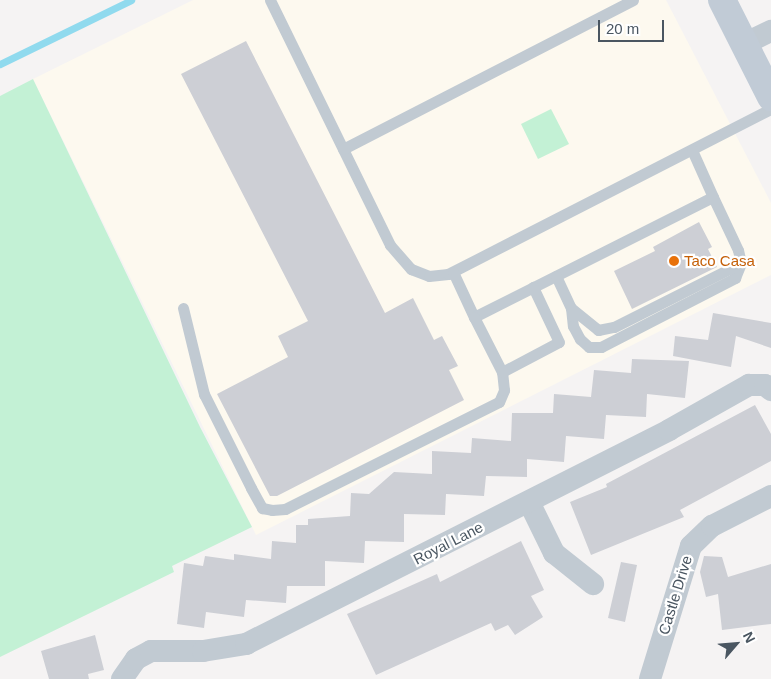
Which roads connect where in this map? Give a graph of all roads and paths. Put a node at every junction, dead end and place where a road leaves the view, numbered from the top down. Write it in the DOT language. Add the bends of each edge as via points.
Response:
graph roads {
  1 [pos="270,0"];
  2 [pos="633,0"];
  3 [pos="722,0"];
  4 [pos="771,31"];
  5 [pos="744,44"];
  6 [pos="771,98"];
  7 [pos="771,110"];
  8 [pos="343,149"];
  9 [pos="692,150"];
  10 [pos="714,197"];
  11 [pos="741,263"];
  12 [pos="453,272"];
  13 [pos="556,276"];
  14 [pos="533,287"];
  15 [pos="183,308"];
  16 [pos="571,308"];
  17 [pos="474,316"];
  18 [pos="502,372"];
  19 [pos="771,390"];
  20 [pos="771,496"];
  21 [pos="529,502"];
  22 [pos="593,584"];
  23 [pos="122,679"];
  24 [pos="650,679"];
  1 -- 8 [label="lane"];
  2 -- 8 [label="lane"];
  3 -- 5 [label="main road"];
  4 -- 5 [label="street"];
  5 -- 6 [label="main road"];
  7 -- 9 [label="lane"];
  8 -- 12 [label="lane" via="390,245 410,269 429,276"];
  9 -- 10 [label="lane"];
  9 -- 12 [label="lane"];
  10 -- 11 [label="lane"];
  10 -- 13 [label="lane"];
  11 -- 16 [label="lane" via="614,327 598,330"];
  11 -- 16 [label="lane" via="735,278 601,347 589,347 580,339 573,326"];
  12 -- 17 [label="lane"];
  13 -- 14 [label="lane"];
  13 -- 16 [label="lane"];
  14 -- 17 [label="lane"];
  14 -- 18 [label="lane" via="559,342"];
  15 -- 18 [label="lane" via="204,394 262,508 285,509 499,402 504,390"];
  17 -- 18 [label="lane"];
  19 -- 21 [label="street, Royal Lane" via="765,384 749,384"];
  20 -- 24 [label="street, Castle Drive" via="712,526 691,546"];
  21 -- 22 [label="street" via="554,553"];
  21 -- 23 [label="street, Royal Lane" via="246,644 203,651 151,651 136,659"];
}
